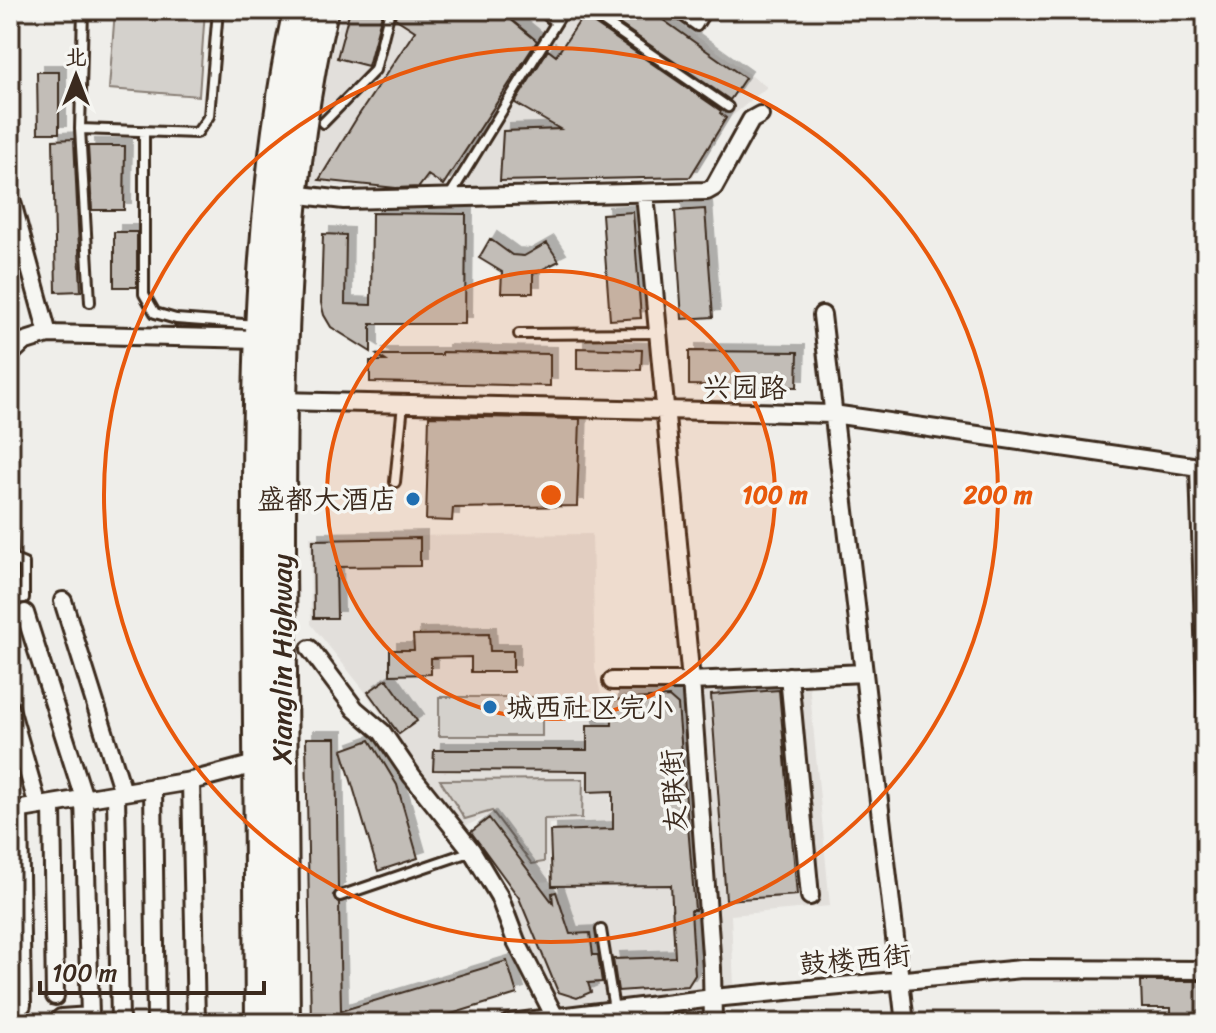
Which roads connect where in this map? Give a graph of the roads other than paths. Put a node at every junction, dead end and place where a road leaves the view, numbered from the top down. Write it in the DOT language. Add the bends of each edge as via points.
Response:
graph roads {
  1 [pos="83,10"];
  2 [pos="218,10"];
  3 [pos="299,10"];
  4 [pos="322,10"];
  5 [pos="390,10"];
  6 [pos="541,10"];
  7 [pos="564,10"];
  8 [pos="587,10"];
  9 [pos="674,10"];
  10 [pos="707,10"];
  11 [pos="556,23"];
  12 [pos="728,107"];
  13 [pos="760,115"];
  14 [pos="323,123"];
  15 [pos="80,129"];
  16 [pos="144,132"];
  17 [pos="292,194"];
  18 [pos="645,194"];
  19 [pos="10,195"];
  20 [pos="447,199"];
  21 [pos="90,302"];
  22 [pos="822,315"];
  23 [pos="259,332"];
  24 [pos="658,333"];
  25 [pos="519,334"];
  26 [pos="41,336"];
  27 [pos="11,347"];
  28 [pos="280,401"];
  29 [pos="403,404"];
  30 [pos="665,412"];
  31 [pos="833,414"];
  32 [pos="1201,467"];
  33 [pos="395,482"];
  34 [pos="10,504"];
  35 [pos="10,599"];
  36 [pos="63,601"];
  37 [pos="25,613"];
  38 [pos="310,649"];
  39 [pos="864,673"];
  40 [pos="789,676"];
  41 [pos="612,681"];
  42 [pos="691,681"];
  43 [pos="10,708"];
  44 [pos="259,763"];
  45 [pos="191,781"];
  46 [pos="153,787"];
  47 [pos="119,793"];
  48 [pos="84,798"];
  49 [pos="45,805"];
  50 [pos="14,811"];
  51 [pos="1206,827"];
  52 [pos="472,851"];
  53 [pos="340,896"];
  54 [pos="810,896"];
  55 [pos="601,930"];
  56 [pos="1206,970"];
  57 [pos="900,981"];
  58 [pos="55,996"];
  59 [pos="713,998"];
  60 [pos="22,1005"];
  61 [pos="614,1010"];
  62 [pos="557,1020"];
  63 [pos="61,1023"];
  64 [pos="120,1023"];
  65 [pos="156,1023"];
  66 [pos="196,1023"];
  67 [pos="261,1023"];
  68 [pos="284,1023"];
  69 [pos="510,1023"];
  70 [pos="713,1023"];
  71 [pos="905,1023"];
  1 -- 15 [label="lane"];
  2 -- 16 [label="lane" via="209,116 197,133"];
  3 -- 23 [label="highway, Xianglin Highway" via="271,178"];
  4 -- 17 [label="highway, Xianglin Highway"];
  5 -- 14 [label="lane" via="375,70"];
  6 -- 11 [label="lane"];
  7 -- 11 [label="lane"];
  8 -- 12 [label="lane"];
  9 -- 10 [label="lane" via="697,26"];
  11 -- 20 [label="lane"];
  13 -- 18 [label="street" via="741,134 714,187"];
  15 -- 16 [label="lane"];
  15 -- 21 [label="lane"];
  16 -- 23 [label="lane" via="144,294 155,313"];
  17 -- 20 [label="street" via="344,200"];
  17 -- 28 [label="highway, Xianglin Highway"];
  18 -- 20 [label="street"];
  18 -- 24 [label="street, 友联街"];
  19 -- 26 [label="street"];
  22 -- 31 [label="street"];
  23 -- 26 [label="street"];
  23 -- 44 [label="highway, Xianglin Highway"];
  24 -- 25 [label="lane"];
  24 -- 30 [label="street, 友联街"];
  26 -- 27 [label="street"];
  28 -- 29 [label="street, 兴园路"];
  28 -- 68 [label="highway, Xianglin Highway"];
  29 -- 30 [label="street, 兴园路"];
  29 -- 33 [label="lane"];
  30 -- 31 [label="street, 兴园路"];
  30 -- 42 [label="street, 友联街"];
  31 -- 32 [label="street, 兴园路"];
  31 -- 39 [label="street"];
  32 -- 51 [label="lane"];
  34 -- 35 [label="lane" via="12,559 24,564 24,598"];
  36 -- 47 [label="street"];
  37 -- 48 [label="street"];
  38 -- 52 [label="street" via="355,709 382,732"];
  39 -- 40 [label="street"];
  39 -- 57 [label="street"];
  40 -- 42 [label="street"];
  40 -- 54 [label="street"];
  41 -- 42 [label="street"];
  42 -- 59 [label="street, 友联街"];
  43 -- 49 [label="street"];
  44 -- 45 [label="street"];
  44 -- 67 [label="highway, Xianglin Highway"];
  45 -- 46 [label="street"];
  45 -- 66 [label="street"];
  46 -- 47 [label="street"];
  46 -- 65 [label="street"];
  47 -- 48 [label="street"];
  47 -- 64 [label="street"];
  48 -- 49 [label="street"];
  48 -- 63 [label="street" via="90,1016 61,1018"];
  49 -- 50 [label="street"];
  49 -- 58 [label="street"];
  50 -- 60 [label="street"];
  52 -- 53 [label="lane"];
  52 -- 62 [label="street"];
  55 -- 61 [label="lane"];
  56 -- 57 [label="street, 鼓楼西街" via="1022,969"];
  57 -- 59 [label="street, 鼓楼西街"];
  57 -- 71 [label="street"];
  59 -- 61 [label="street, 鼓楼西街"];
  59 -- 70 [label="street, 友联街"];
  61 -- 62 [label="street, 鼓楼西街"];
  62 -- 69 [label="street, 鼓楼西街"];
}
